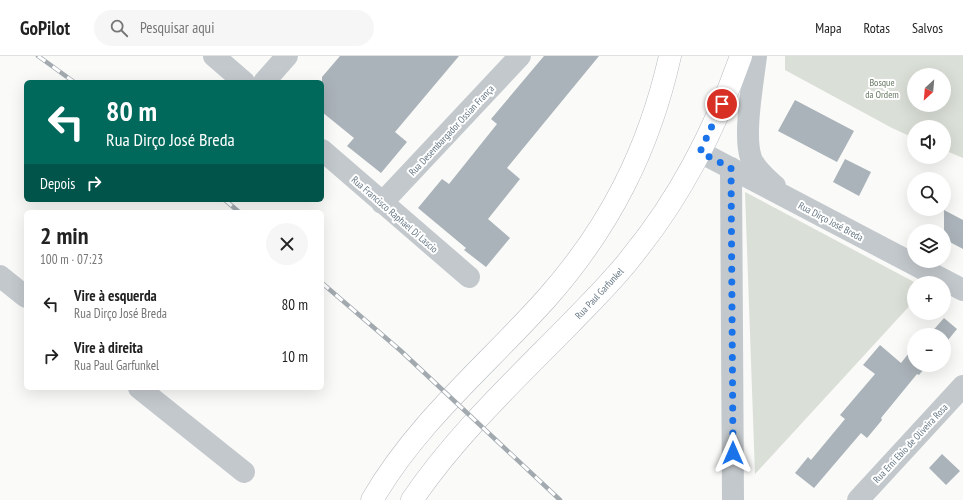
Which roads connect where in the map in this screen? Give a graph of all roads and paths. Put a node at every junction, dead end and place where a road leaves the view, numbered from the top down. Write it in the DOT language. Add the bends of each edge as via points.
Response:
graph roads {
  1 [pos="214,56"];
  2 [pos="287,56"];
  3 [pos="520,56"];
  4 [pos="670,56"];
  5 [pos="741,56"];
  6 [pos="756,56"];
  7 [pos="242,80"];
  8 [pos="266,80"];
  9 [pos="324,152"];
  10 [pos="700,152"];
  11 [pos="731,168"];
  12 [pos="786,197"];
  13 [pos="382,203"];
  14 [pos="0,276"];
  15 [pos="468,278"];
  16 [pos="963,290"];
  17 [pos="24,295"];
  18 [pos="963,386"];
  19 [pos="142,390"];
  20 [pos="244,472"];
  21 [pos="372,500"];
  22 [pos="412,500"];
  23 [pos="733,500"];
  24 [pos="858,500"];
  1 -- 7 [label="street"];
  2 -- 8 [label="street"];
  3 -- 13 [label="street, Rua Desembargador Ossian França"];
  4 -- 21 [label="main road" via="659,102 642,149 622,193 598,231 546,299 405,450"];
  5 -- 10 [label="main road, Rua Paul Garfunkel"];
  6 -- 12 [label="street" via="748,144 752,159 762,174"];
  9 -- 13 [label="street, Rua Francisco Raphael Di Lascio"];
  10 -- 11 [label="street, Rua Dirço José Breda"];
  10 -- 22 [label="main road, Rua Paul Garfunkel" via="681,186 633,255 604,289 485,410 437,466"];
  11 -- 12 [label="street, Rua Dirço José Breda"];
  11 -- 23 [label="street"];
  12 -- 16 [label="street, Rua Dirço José Breda"];
  13 -- 15 [label="street, Rua Francisco Raphael Di Lascio"];
  14 -- 17 [label="street"];
  18 -- 24 [label="street, Rua Erni Ebio de Oliveira Rosa"];
  19 -- 20 [label="street"];
}
